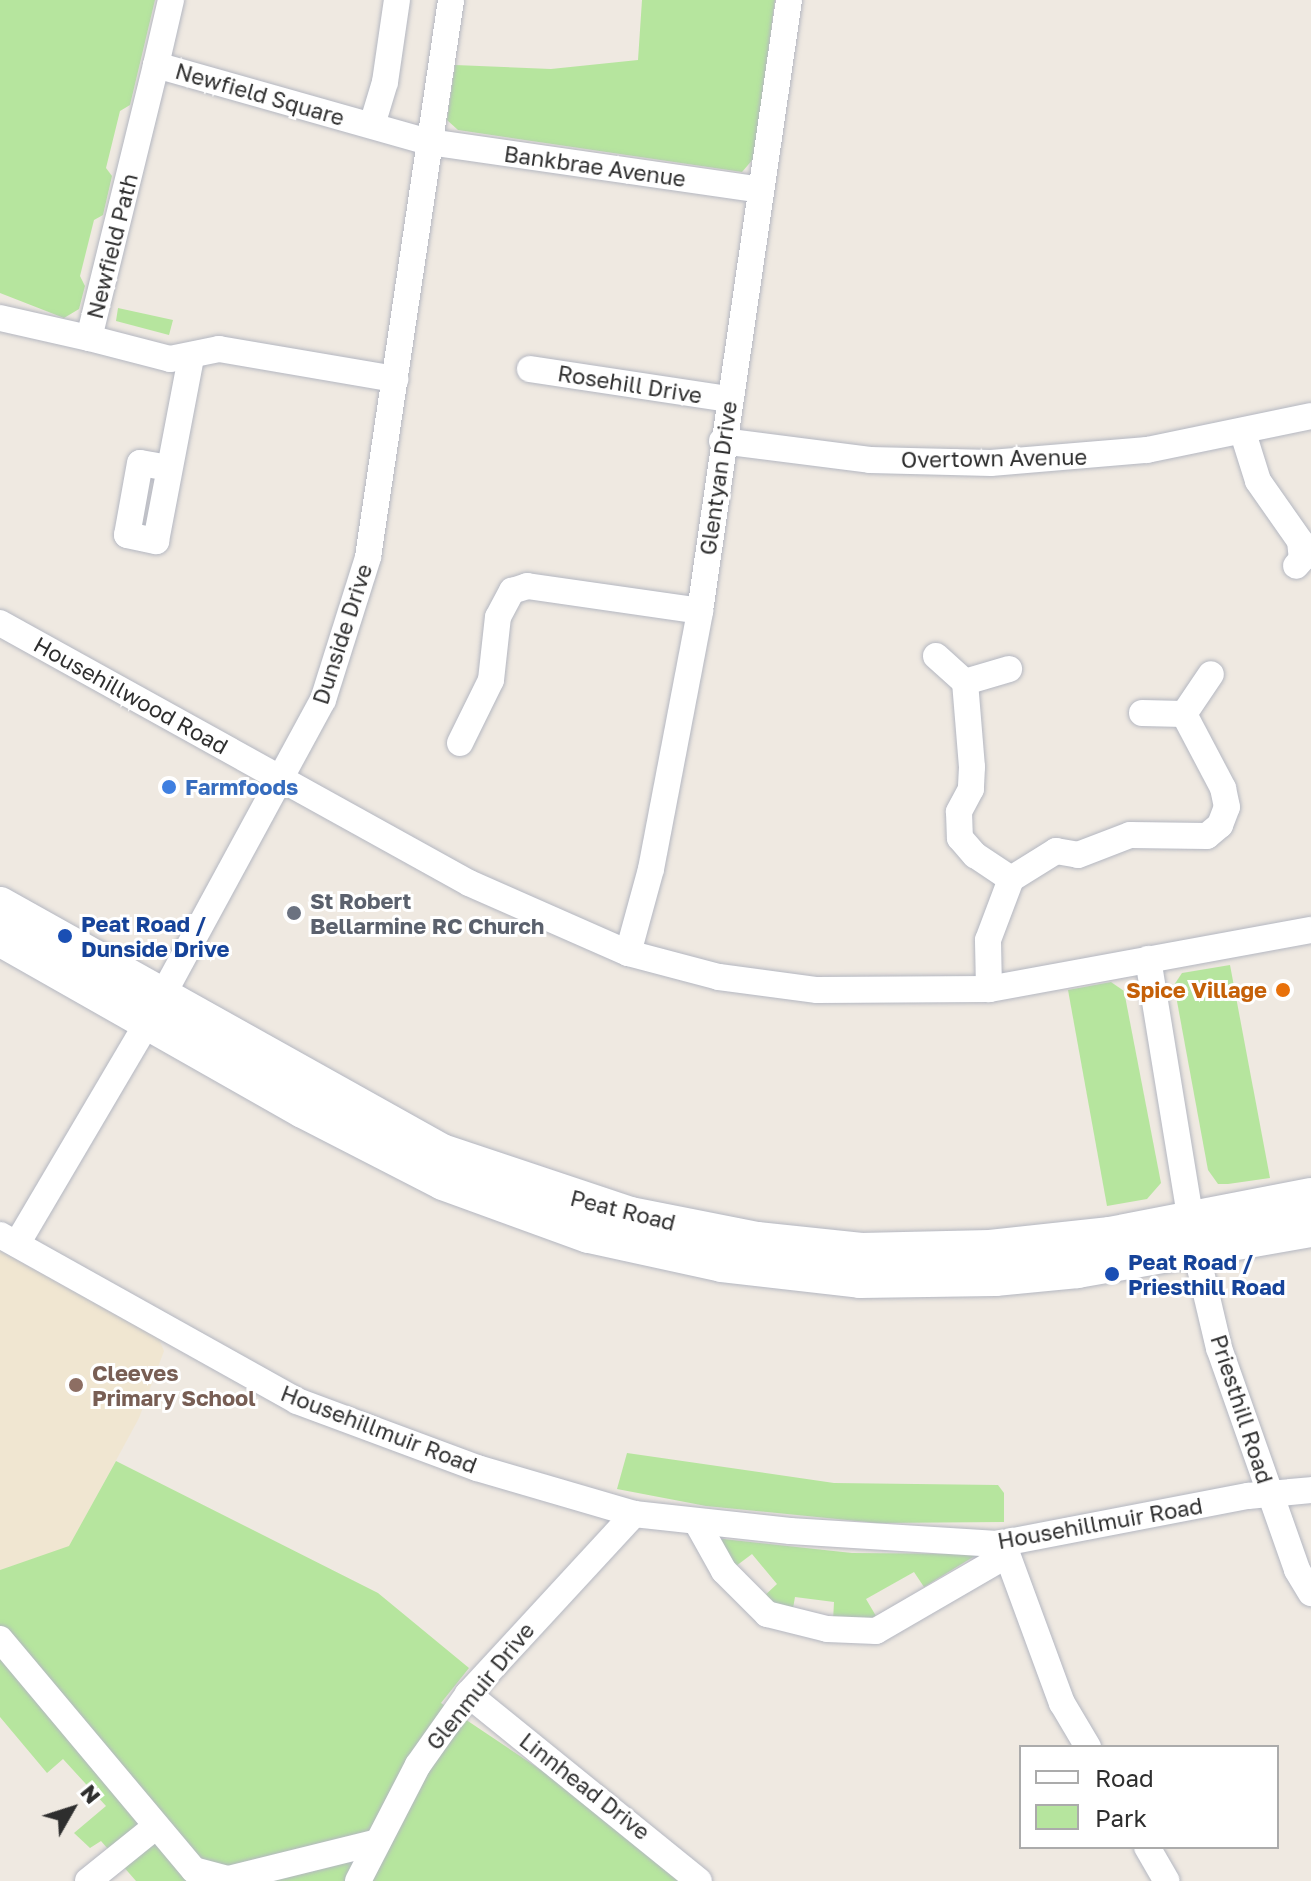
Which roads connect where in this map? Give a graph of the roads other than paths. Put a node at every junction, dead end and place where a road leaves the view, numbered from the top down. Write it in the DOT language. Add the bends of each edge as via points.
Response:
graph roads {
  1 [pos="171,0"];
  2 [pos="397,0"];
  3 [pos="451,0"];
  4 [pos="789,0"];
  5 [pos="156,65"];
  6 [pos="372,125"];
  7 [pos="429,142"];
  8 [pos="761,190"];
  9 [pos="0,318"];
  10 [pos="89,338"];
  11 [pos="191,357"];
  12 [pos="530,369"];
  13 [pos="395,379"];
  14 [pos="729,399"];
  15 [pos="1311,416"];
  16 [pos="1243,433"];
  17 [pos="722,441"];
  18 [pos="169,468"];
  19 [pos="1296,566"];
  20 [pos="700,611"];
  21 [pos="0,623"];
  22 [pos="936,656"];
  23 [pos="1009,669"];
  24 [pos="1211,674"];
  25 [pos="965,682"];
  26 [pos="1142,713"];
  27 [pos="1184,714"];
  28 [pos="460,743"];
  29 [pos="282,779"];
  30 [pos="1011,879"];
  31 [pos="0,905"];
  32 [pos="1311,930"];
  33 [pos="0,938"];
  34 [pos="628,953"];
  35 [pos="1148,959"];
  36 [pos="989,989"];
  37 [pos="154,1010"];
  38 [pos="1311,1196"];
  39 [pos="1311,1229"];
  40 [pos="1194,1235"];
  41 [pos="8,1240"];
  42 [pos="1311,1490"];
  43 [pos="1269,1493"];
  44 [pos="634,1514"];
  45 [pos="696,1521"];
  46 [pos="1005,1549"];
  47 [pos="1311,1593"];
  48 [pos="0,1639"];
  49 [pos="468,1694"];
  50 [pos="1087,1745"];
  51 [pos="154,1828"];
  52 [pos="377,1842"];
  53 [pos="1148,1849"];
  54 [pos="1158,1878"];
  55 [pos="88,1881"];
  56 [pos="358,1881"];
  57 [pos="699,1881"];
  1 -- 5 [label="street, Newfield Square"];
  2 -- 6 [label="street" via="385,82"];
  3 -- 7 [label="street, Dunside Drive"];
  4 -- 8 [label="street, Glentyan Drive"];
  5 -- 6 [label="street, Newfield Square"];
  5 -- 10 [label="street, Newfield Path"];
  6 -- 7 [label="street, Newfield Square"];
  7 -- 8 [label="street, Bankbrae Avenue"];
  7 -- 13 [label="street, Dunside Drive"];
  8 -- 14 [label="street, Glentyan Drive"];
  9 -- 10 [label="street, Newfield Path"];
  10 -- 11 [label="street" via="170,359"];
  11 -- 13 [label="street" via="219,349"];
  11 -- 18 [label="street"];
  12 -- 14 [label="street, Rosehill Drive"];
  13 -- 29 [label="street, Dunside Drive" via="368,557 323,700"];
  14 -- 17 [label="street, Glentyan Drive"];
  15 -- 16 [label="street, Overtown Avenue"];
  16 -- 17 [label="street, Overtown Avenue" via="1147,450 991,463 870,460"];
  16 -- 19 [label="street" via="1258,481 1300,541 1302,559"];
  17 -- 20 [label="street, Glentyan Drive"];
  20 -- 28 [label="street" via="527,586 512,591 498,617 491,680"];
  20 -- 34 [label="street, Glentyan Drive" via="651,869"];
  21 -- 29 [label="street, Househillwood Road"];
  22 -- 25 [label="street"];
  23 -- 25 [label="street"];
  24 -- 27 [label="street"];
  25 -- 30 [label="street" via="972,767 971,789 959,812 960,838"];
  26 -- 27 [label="street"];
  27 -- 30 [label="street" via="1223,788 1227,807 1220,825 1207,836 1130,835 1078,855 1056,851"];
  29 -- 34 [label="street, Househillwood Road" via="469,883"];
  29 -- 37 [label="street, Dunside Drive"];
  30 -- 36 [label="street" via="988,940"];
  31 -- 37 [label="street, Peat Road"];
  32 -- 35 [label="street, Househillwood Road"];
  33 -- 37 [label="street, Peat Road"];
  34 -- 36 [label="street, Househillwood Road" via="719,977 817,990"];
  35 -- 36 [label="street, Househillwood Road"];
  35 -- 40 [label="street, Priesthill Road"];
  37 -- 40 [label="street, Peat Road" via="442,1152 630,1215 757,1240 861,1251 990,1248 1110,1235"];
  37 -- 41 [label="street, Dunside Drive"];
  38 -- 40 [label="street, Peat Road"];
  39 -- 40 [label="street, Peat Road"];
  40 -- 43 [label="street, Priesthill Road" via="1219,1348"];
  41 -- 44 [label="street, Househillmuir Road" via="297,1401 477,1468"];
  42 -- 43 [label="street, Househillmuir Road"];
  43 -- 46 [label="street, Househillmuir Road"];
  43 -- 47 [label="street, Priesthill Road"];
  44 -- 45 [label="street, Househillmuir Road"];
  44 -- 49 [label="street, Glenmuir Drive"];
  45 -- 46 [label="street, Househillmuir Road"];
  45 -- 46 [label="street, Househillmuir Road" via="724,1571 767,1614 827,1629 876,1631"];
  46 -- 50 [label="street" via="1062,1703"];
  48 -- 51 [label="street"];
  49 -- 52 [label="street, Glenmuir Drive" via="418,1765"];
  49 -- 57 [label="street, Linnhead Drive"];
  51 -- 52 [label="street" via="194,1870 228,1879"];
  51 -- 55 [label="street"];
  52 -- 56 [label="street, Glenmuir Drive"];
  53 -- 54 [label="street"];
}
